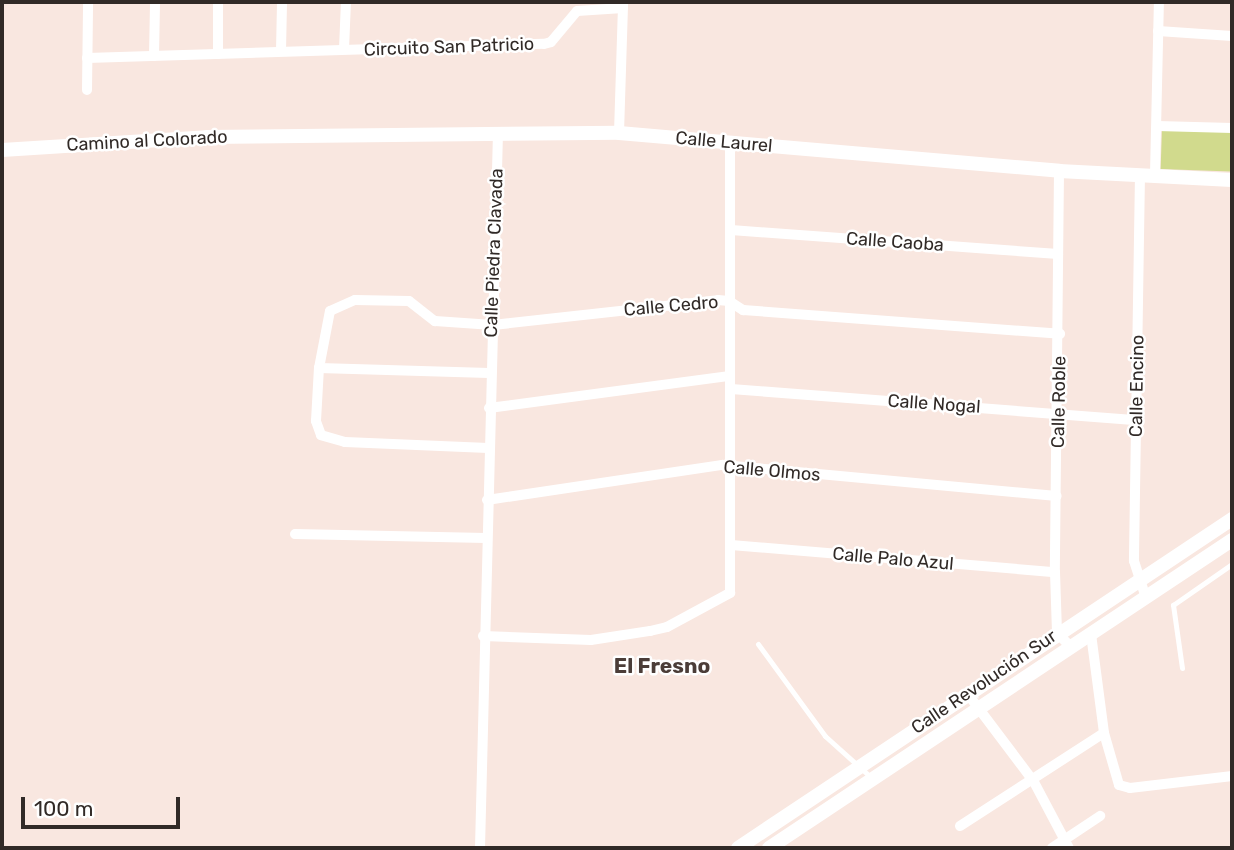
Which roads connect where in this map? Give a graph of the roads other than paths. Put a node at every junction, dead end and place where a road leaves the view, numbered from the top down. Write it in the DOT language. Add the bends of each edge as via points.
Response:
graph roads {
  1 [pos="88,2"];
  2 [pos="155,2"];
  3 [pos="218,2"];
  4 [pos="282,2"];
  5 [pos="346,2"];
  6 [pos="1159,2"];
  7 [pos="623,5"];
  8 [pos="576,7"];
  9 [pos="1158,31"];
  10 [pos="1232,36"];
  11 [pos="344,49"];
  12 [pos="281,51"];
  13 [pos="218,54"];
  14 [pos="154,56"];
  15 [pos="87,58"];
  16 [pos="86,90"];
  17 [pos="1157,126"];
  18 [pos="1232,128"];
  19 [pos="498,132"];
  20 [pos="619,133"];
  21 [pos="293,135"];
  22 [pos="730,143"];
  23 [pos="2,150"];
  24 [pos="1059,171"];
  25 [pos="1148,174"];
  26 [pos="1232,180"];
  27 [pos="731,230"];
  28 [pos="1058,254"];
  29 [pos="729,301"];
  30 [pos="493,325"];
  31 [pos="1060,334"];
  32 [pos="319,368"];
  33 [pos="489,373"];
  34 [pos="730,376"];
  35 [pos="731,389"];
  36 [pos="489,408"];
  37 [pos="1059,413"];
  38 [pos="1137,420"];
  39 [pos="488,448"];
  40 [pos="731,468"];
  41 [pos="1058,496"];
  42 [pos="487,500"];
  43 [pos="1230,523"];
  44 [pos="295,534"];
  45 [pos="486,538"];
  46 [pos="1232,540"];
  47 [pos="732,545"];
  48 [pos="1178,553"];
  49 [pos="1232,564"];
  50 [pos="1189,569"];
  51 [pos="1055,572"];
  52 [pos="1141,589"];
  53 [pos="1057,633"];
  54 [pos="1091,634"];
  55 [pos="483,636"];
  56 [pos="758,644"];
  57 [pos="1071,647"];
  58 [pos="1182,668"];
  59 [pos="967,693"];
  60 [pos="976,708"];
  61 [pos="1104,733"];
  62 [pos="862,765"];
  63 [pos="1232,776"];
  64 [pos="873,779"];
  65 [pos="1034,782"];
  66 [pos="1100,816"];
  67 [pos="960,826"];
  68 [pos="1068,843"];
  69 [pos="480,848"];
  70 [pos="738,848"];
  71 [pos="769,848"];
  72 [pos="1052,848"];
  1 -- 15 [label="street"];
  2 -- 14 [label="street"];
  3 -- 13 [label="street"];
  4 -- 12 [label="street"];
  5 -- 11 [label="street, Circuito San Patricio"];
  6 -- 9 [label="street, Calle Encino"];
  7 -- 8 [label="street, Circuito San Patricio"];
  7 -- 20 [label="street"];
  8 -- 11 [label="street, Circuito San Patricio" via="554,40 544,44"];
  9 -- 10 [label="street"];
  9 -- 17 [label="street, Calle Encino"];
  11 -- 12 [label="street, Circuito San Patricio"];
  12 -- 13 [label="street, Circuito San Patricio"];
  13 -- 14 [label="street, Circuito San Patricio"];
  14 -- 15 [label="street, Circuito San Patricio"];
  15 -- 16 [label="street"];
  17 -- 18 [label="street"];
  17 -- 25 [label="street, Calle Encino"];
  19 -- 20 [label="street, Calle Laurel"];
  19 -- 21 [label="street, Calle Laurel"];
  19 -- 30 [label="street, Calle Piedra Clavada"];
  20 -- 22 [label="street, Calle Laurel"];
  21 -- 23 [label="street, Camino al Colorado"];
  22 -- 24 [label="street, Calle Laurel"];
  22 -- 27 [label="street"];
  24 -- 25 [label="street, Calle Laurel"];
  24 -- 28 [label="street, Calle Roble"];
  25 -- 26 [label="street, Calle Laurel"];
  25 -- 38 [label="street, Calle Encino"];
  27 -- 28 [label="street, Calle Caoba"];
  27 -- 29 [label="street"];
  28 -- 31 [label="street, Calle Roble"];
  29 -- 30 [label="street, Calle Cedro"];
  29 -- 31 [label="street, Calle Cedro" via="743,310"];
  29 -- 34 [label="street"];
  30 -- 32 [label="street, Calle Cedro" via="435,321 409,301 355,300 330,311"];
  30 -- 33 [label="street, Calle Piedra Clavada"];
  31 -- 37 [label="street, Calle Roble"];
  32 -- 33 [label="street"];
  32 -- 39 [label="street" via="317,427 327,439"];
  33 -- 36 [label="street, Calle Piedra Clavada"];
  34 -- 35 [label="street"];
  34 -- 36 [label="street"];
  35 -- 37 [label="street, Calle Nogal"];
  35 -- 40 [label="street"];
  36 -- 39 [label="street, Calle Piedra Clavada"];
  37 -- 38 [label="street, Calle Nogal"];
  37 -- 41 [label="street, Calle Roble"];
  38 -- 52 [label="street, Calle Encino"];
  39 -- 42 [label="street, Calle Piedra Clavada"];
  40 -- 41 [label="street, Calle Olmos"];
  40 -- 42 [label="street, Calle Olmos" via="699,468"];
  40 -- 47 [label="street"];
  41 -- 51 [label="street, Calle Roble"];
  42 -- 45 [label="street, Calle Piedra Clavada"];
  43 -- 48 [label="street, Calle Revolución Sur"];
  44 -- 45 [label="street"];
  45 -- 55 [label="street, Calle Piedra Clavada"];
  46 -- 50 [label="street, Calle Revolución Sur"];
  47 -- 51 [label="street, Calle Palo Azul"];
  47 -- 55 [label="street" via="728,597 663,629 591,640"];
  48 -- 50 [label="street"];
  48 -- 52 [label="street, Calle Revolución Sur"];
  49 -- 58 [label="lane" via="1173,605"];
  50 -- 52 [label="street, Calle Revolución Sur"];
  51 -- 53 [label="street, Calle Roble"];
  52 -- 53 [label="street, Calle Revolución Sur"];
  52 -- 54 [label="street, Calle Revolución Sur"];
  53 -- 57 [label="street"];
  53 -- 59 [label="street, Calle Revolución Sur"];
  54 -- 57 [label="street, Calle Revolución Sur"];
  54 -- 61 [label="street"];
  55 -- 69 [label="street, Calle Piedra Clavada"];
  56 -- 62 [label="lane" via="825,736"];
  57 -- 60 [label="street, Calle Revolución Sur"];
  59 -- 60 [label="street"];
  59 -- 62 [label="street, Calle Revolución Sur"];
  60 -- 64 [label="street, Calle Revolución Sur"];
  60 -- 65 [label="street"];
  61 -- 63 [label="street" via="1117,783 1130,788"];
  61 -- 65 [label="street"];
  62 -- 64 [label="lane"];
  62 -- 70 [label="street, Calle Revolución Sur"];
  64 -- 71 [label="street, Calle Revolución Sur"];
  65 -- 67 [label="street"];
  65 -- 68 [label="street"];
  66 -- 68 [label="street"];
  68 -- 72 [label="street"];
}
